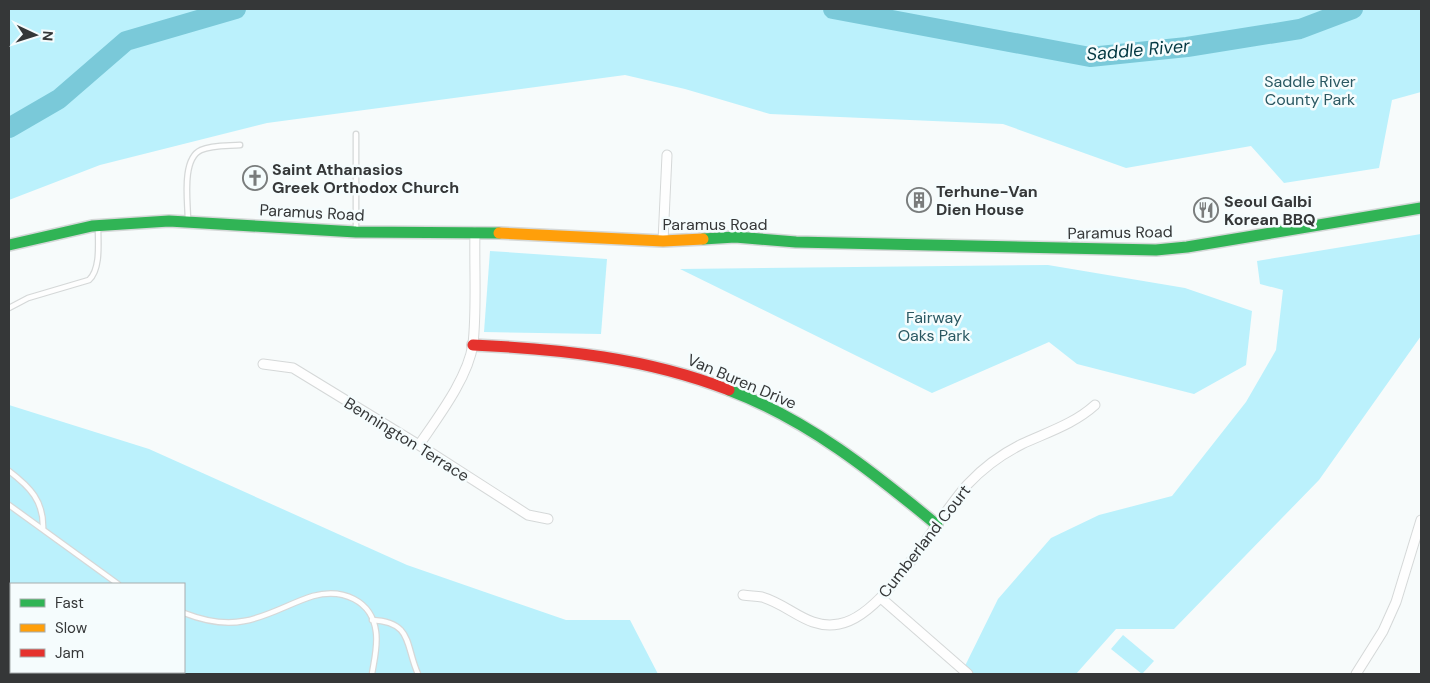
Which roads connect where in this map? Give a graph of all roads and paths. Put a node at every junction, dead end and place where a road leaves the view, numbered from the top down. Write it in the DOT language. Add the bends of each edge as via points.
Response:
graph roads {
  1 [pos="356,134"];
  2 [pos="240,145"];
  3 [pos="667,155"];
  4 [pos="1421,208"];
  5 [pos="188,222"];
  6 [pos="98,225"];
  7 [pos="356,232"];
  8 [pos="475,232"];
  9 [pos="663,241"];
  10 [pos="9,245"];
  11 [pos="9,308"];
  12 [pos="473,345"];
  13 [pos="263,364"];
  14 [pos="1095,405"];
  15 [pos="419,445"];
  16 [pos="9,471"];
  17 [pos="9,505"];
  18 [pos="548,519"];
  19 [pos="1421,520"];
  20 [pos="937,524"];
  21 [pos="43,529"];
  22 [pos="117,583"];
  23 [pos="743,595"];
  24 [pos="881,598"];
  25 [pos="185,614"];
  26 [pos="372,620"];
  27 [pos="372,674"];
  28 [pos="418,674"];
  29 [pos="968,674"];
  30 [pos="1356,674"];
  1 -- 7 [label="lane"];
  2 -- 5 [label="lane" via="202,149 191,160 187,174"];
  3 -- 9 [label="street"];
  4 -- 9 [label="main road, Paramus Road" via="1156,250 796,242 735,237"];
  5 -- 6 [label="main road, Paramus Road"];
  5 -- 7 [label="main road, Paramus Road"];
  6 -- 10 [label="main road, Paramus Road"];
  6 -- 11 [label="lane" via="93,276 89,280 28,298"];
  7 -- 8 [label="main road, Paramus Road"];
  8 -- 9 [label="main road, Paramus Road"];
  8 -- 12 [label="street"];
  12 -- 15 [label="street" via="464,371"];
  12 -- 20 [label="main road, Van Buren Drive" via="528,347 617,357 673,369 715,384 781,414 831,442"];
  13 -- 15 [label="street, Bennington Terrace" via="292,368"];
  14 -- 20 [label="street, Cumberland Court" via="1080,419 999,457 967,485"];
  15 -- 18 [label="street, Bennington Terrace" via="528,516"];
  16 -- 21 [label="lane" via="37,498"];
  17 -- 21 [label="lane"];
  19 -- 30 [label="street" via="1396,602 1383,631"];
  20 -- 24 [label="street, Cumberland Court"];
  21 -- 22 [label="lane"];
  23 -- 24 [label="street, Cumberland Court" via="763,598 806,620 829,626 853,620"];
  24 -- 29 [label="street"];
  25 -- 26 [label="lane" via="219,622 243,622 313,596 336,593 358,600"];
  26 -- 27 [label="lane" via="376,632"];
  26 -- 28 [label="lane" via="398,626 408,637 411,658"];
}
